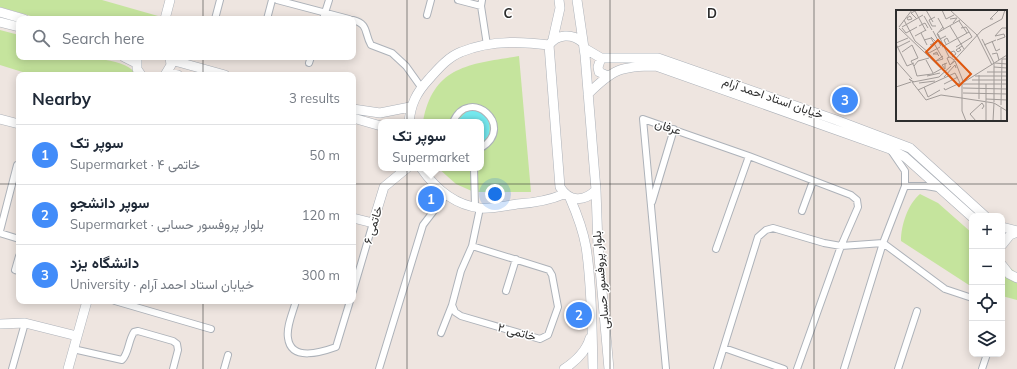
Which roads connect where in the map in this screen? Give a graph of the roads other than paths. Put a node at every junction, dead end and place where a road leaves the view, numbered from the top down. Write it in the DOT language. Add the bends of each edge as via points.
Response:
graph roads {
  1 [pos="170,0"];
  2 [pos="220,0"];
  3 [pos="272,0"];
  4 [pos="277,0"];
  5 [pos="329,0"];
  6 [pos="431,0"];
  7 [pos="458,0"];
  8 [pos="559,0"];
  9 [pos="577,0"];
  10 [pos="481,3"];
  11 [pos="0,12"];
  12 [pos="427,15"];
  13 [pos="166,16"];
  14 [pos="216,16"];
  15 [pos="268,16"];
  16 [pos="324,16"];
  17 [pos="16,17"];
  18 [pos="356,21"];
  19 [pos="0,22"];
  20 [pos="16,27"];
  21 [pos="551,42"];
  22 [pos="487,45"];
  23 [pos="583,45"];
  24 [pos="602,58"];
  25 [pos="136,60"];
  26 [pos="170,60"];
  27 [pos="176,60"];
  28 [pos="140,72"];
  29 [pos="166,72"];
  30 [pos="214,72"];
  31 [pos="608,76"];
  32 [pos="421,87"];
  33 [pos="588,94"];
  34 [pos="410,107"];
  35 [pos="356,109"];
  36 [pos="0,119"];
  37 [pos="356,119"];
  38 [pos="409,119"];
  39 [pos="454,119"];
  40 [pos="16,123"];
  41 [pos="378,125"];
  42 [pos="674,129"];
  43 [pos="484,146"];
  44 [pos="890,149"];
  45 [pos="749,156"];
  46 [pos="403,171"];
  47 [pos="423,171"];
  48 [pos="474,171"];
  49 [pos="16,172"];
  50 [pos="813,181"];
  51 [pos="906,186"];
  52 [pos="941,188"];
  53 [pos="596,190"];
  54 [pos="446,195"];
  55 [pos="567,196"];
  56 [pos="650,206"];
  57 [pos="478,208"];
  58 [pos="802,212"];
  59 [pos="982,213"];
  60 [pos="969,214"];
  61 [pos="356,219"];
  62 [pos="373,223"];
  63 [pos="1005,228"];
  64 [pos="0,232"];
  65 [pos="1017,232"];
  66 [pos="16,238"];
  67 [pos="1005,242"];
  68 [pos="883,243"];
  69 [pos="472,246"];
  70 [pos="841,246"];
  71 [pos="716,249"];
  72 [pos="516,259"];
  73 [pos="1005,269"];
  74 [pos="1017,278"];
  75 [pos="356,281"];
  76 [pos="506,291"];
  77 [pos="969,297"];
  78 [pos="86,304"];
  79 [pos="125,304"];
  80 [pos="295,304"];
  81 [pos="349,304"];
  82 [pos="452,305"];
  83 [pos="917,311"];
  84 [pos="25,323"];
  85 [pos="0,324"];
  86 [pos="211,329"];
  87 [pos="592,331"];
  88 [pos="441,333"];
  89 [pos="77,336"];
  90 [pos="724,348"];
  91 [pos="73,350"];
  92 [pos="228,355"];
  93 [pos="986,357"];
  94 [pos="12,369"];
  95 [pos="68,369"];
  96 [pos="173,369"];
  97 [pos="224,369"];
  98 [pos="379,369"];
  99 [pos="564,369"];
  100 [pos="593,369"];
  101 [pos="609,369"];
  102 [pos="666,369"];
  103 [pos="717,369"];
  104 [pos="784,369"];
  105 [pos="797,369"];
  106 [pos="844,369"];
  107 [pos="898,369"];
  108 [pos="982,369"];
  1 -- 13 [label="main road"];
  2 -- 14 [label="street"];
  3 -- 15 [label="street"];
  4 -- 16 [label="street"];
  5 -- 16 [label="street"];
  6 -- 12 [label="street"];
  7 -- 10 [label="street"];
  8 -- 21 [label="main road, بلوار پروفسور حسابی" via="560,8"];
  9 -- 23 [label="main road, بلوار پروفسور حسابی"];
  10 -- 22 [label="street"];
  11 -- 17 [label="main road"];
  18 -- 32 [label="street" via="367,30 371,44 392,53 406,66"];
  19 -- 20 [label="main road"];
  21 -- 22 [label="main road, خیابان استاد احمد آرام"];
  21 -- 23 [label="main road, خیابان استاد احمد آرام" via="564,35 572,36"];
  21 -- 55 [label="main road, بلوار پروفسور حسابی" via="560,187"];
  22 -- 32 [label="main road, خیابان استاد احمد آرام" via="461,52 440,66"];
  23 -- 24 [label="main road, خیابان استاد احمد آرام"];
  23 -- 33 [label="main road, بلوار پروفسور حسابی"];
  24 -- 31 [label="main road" via="598,67 599,72"];
  24 -- 59 [label="main road, خیابان استاد احمد آرام" via="658,58 910,148"];
  25 -- 28 [label="main road"];
  26 -- 29 [label="main road"];
  27 -- 30 [label="main road"];
  31 -- 33 [label="main road, خیابان استاد احمد آرام"];
  31 -- 44 [label="main road, خیابان استاد احمد آرام" via="616,70 656,66"];
  32 -- 34 [label="main road, خیابان استاد احمد آرام"];
  33 -- 53 [label="main road, بلوار پروفسور حسابی"];
  34 -- 35 [label="main road" via="380,113"];
  34 -- 38 [label="main road"];
  36 -- 40 [label="main road"];
  37 -- 41 [label="main road"];
  39 -- 43 [label="street" via="464,109 472,107 488,113 494,126 493,136"];
  42 -- 45 [label="street, عرفان"];
  42 -- 56 [label="street"];
  42 -- 56 [label="street, عرفان" via="643,119"];
  44 -- 51 [label="street" via="905,171"];
  44 -- 52 [label="main road, خیابان استاد احمد آرام" via="905,157"];
  45 -- 50 [label="street, عرفان"];
  45 -- 71 [label="street"];
  46 -- 62 [label="main road, خاتمی ۶" via="384,187"];
  47 -- 54 [label="main road"];
  48 -- 57 [label="street"];
  49 -- 64 [label="street"];
  50 -- 58 [label="street"];
  50 -- 70 [label="street, عرفان" via="851,195 857,200 858,207"];
  51 -- 52 [label="street"];
  51 -- 68 [label="street"];
  52 -- 60 [label="main road, خیابان استاد احمد آرام"];
  53 -- 55 [label="main road" via="584,198"];
  53 -- 101 [label="main road, بلوار پروفسور حسابی" via="598,246"];
  54 -- 57 [label="main road"];
  54 -- 98 [label="street" via="423,225"];
  55 -- 57 [label="main road" via="550,201"];
  55 -- 87 [label="main road, بلوار پروفسور حسابی" via="580,221 586,247"];
  56 -- 102 [label="street, عرفان"];
  57 -- 69 [label="street"];
  61 -- 62 [label="main road"];
  62 -- 75 [label="street, خاتمی ۶"];
  63 -- 65 [label="main road"];
  64 -- 66 [label="street"];
  65 -- 67 [label="main road" via="1010,235"];
  68 -- 70 [label="street"];
  68 -- 77 [label="street" via="945,289"];
  68 -- 106 [label="street"];
  69 -- 72 [label="street, خاتمی ۲"];
  69 -- 82 [label="street" via="461,270"];
  70 -- 90 [label="street" via="773,228 766,230 758,237"];
  70 -- 105 [label="street"];
  72 -- 76 [label="street"];
  72 -- 82 [label="street, خاتمی ۲" via="546,268 552,275 558,307 548,335 540,339 462,316 455,312"];
  73 -- 74 [label="main road"];
  78 -- 89 [label="main road"];
  79 -- 86 [label="street"];
  80 -- 81 [label="street" via="287,337 290,345 298,352 312,354 336,347"];
  82 -- 88 [label="street"];
  83 -- 107 [label="street"];
  84 -- 85 [label="main road"];
  84 -- 89 [label="main road"];
  84 -- 94 [label="street"];
  87 -- 99 [label="main road" via="583,353"];
  87 -- 100 [label="main road, بلوار پروفسور حسابی"];
  89 -- 91 [label="main road"];
  90 -- 103 [label="street"];
  90 -- 104 [label="street"];
  91 -- 95 [label="main road"];
  91 -- 96 [label="street" via="122,360 126,356 130,337 138,331 173,340 177,344"];
  92 -- 97 [label="street"];
  93 -- 108 [label="street"];
}
